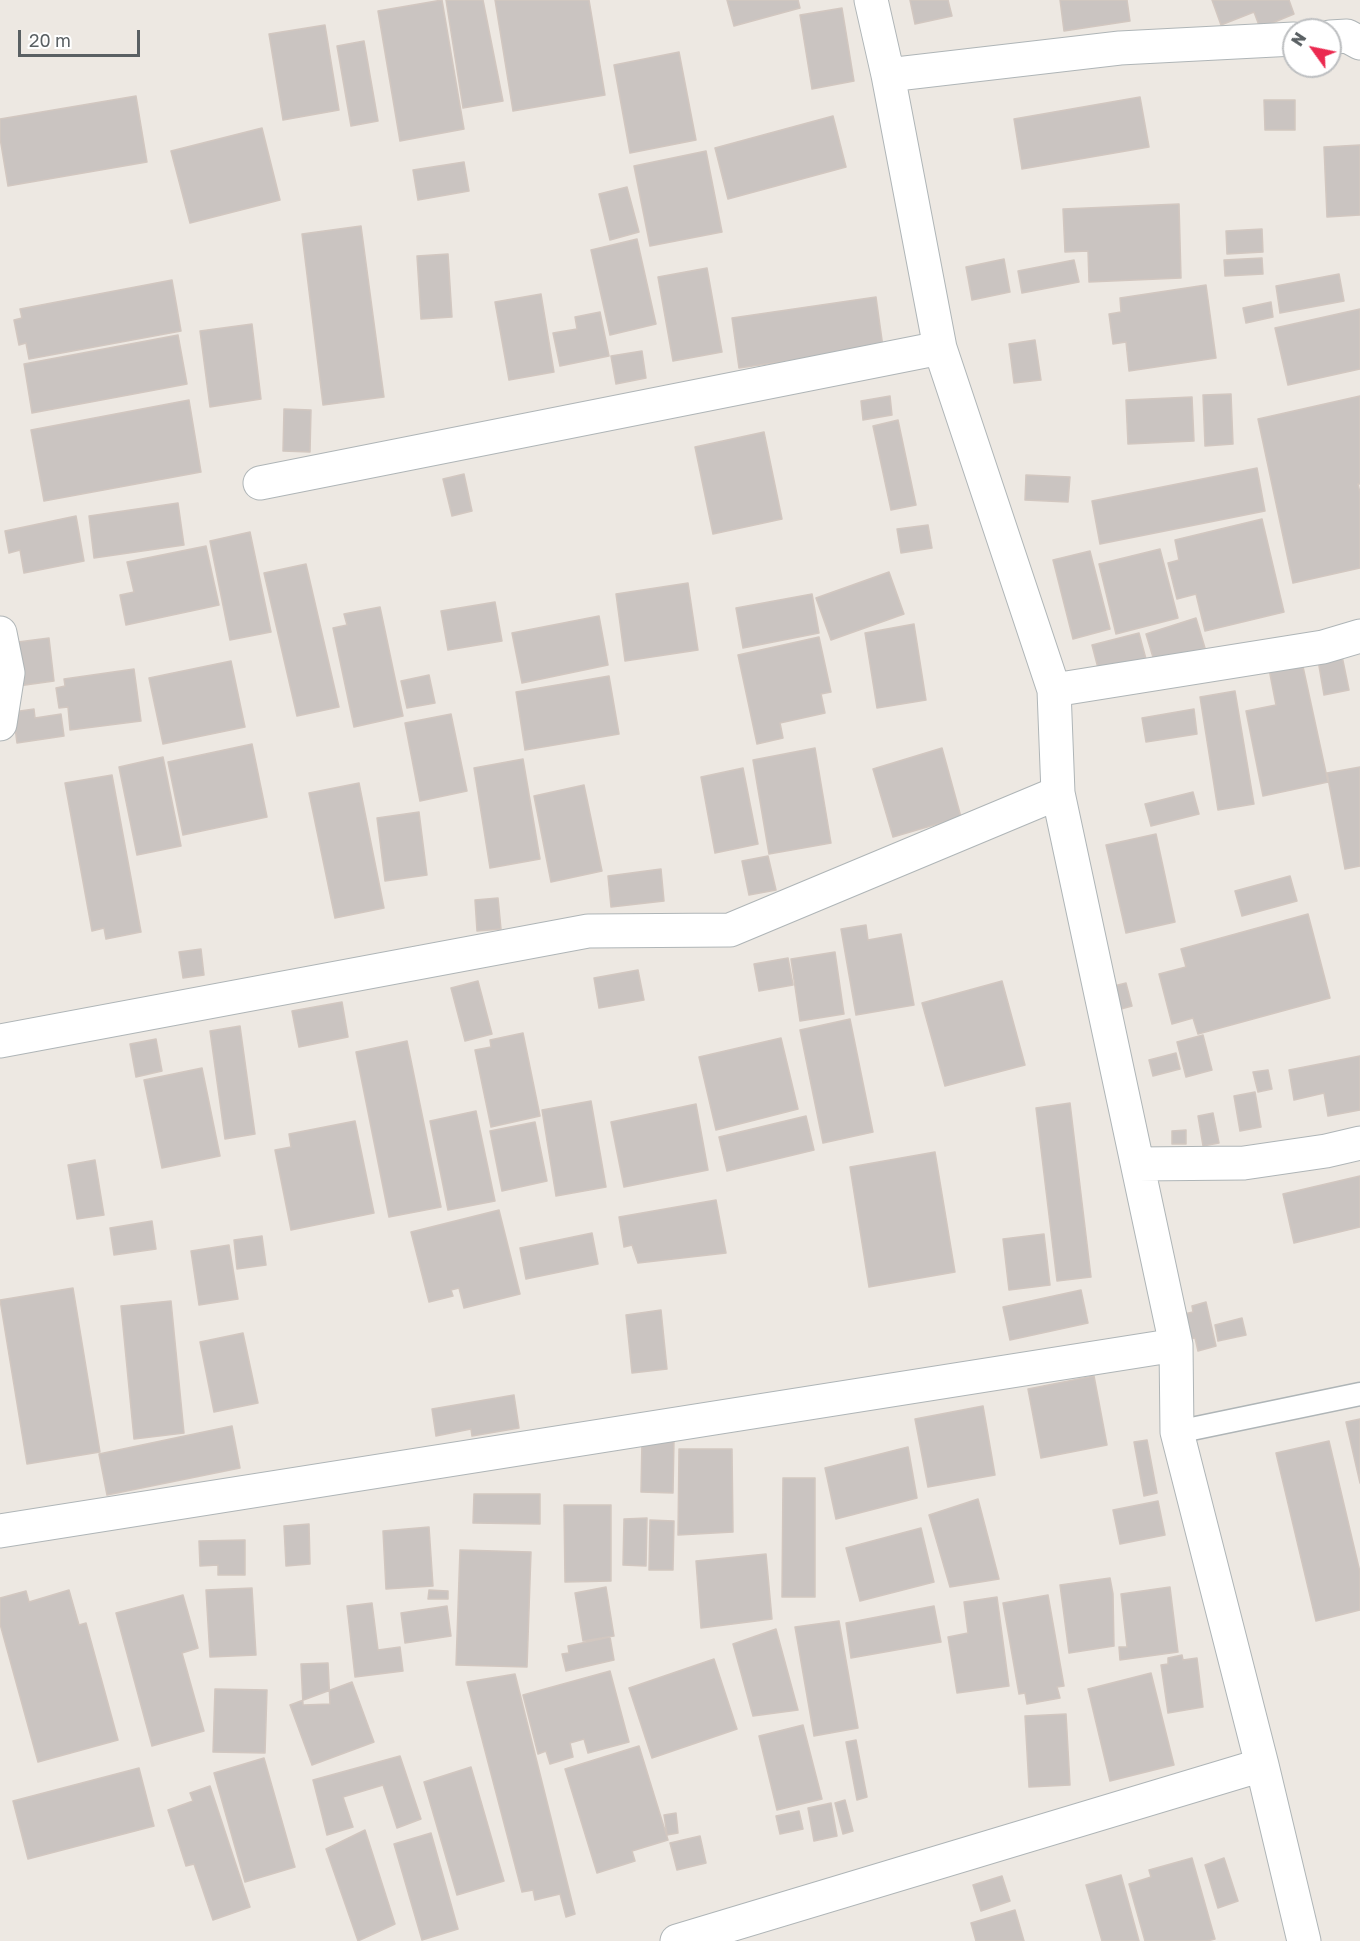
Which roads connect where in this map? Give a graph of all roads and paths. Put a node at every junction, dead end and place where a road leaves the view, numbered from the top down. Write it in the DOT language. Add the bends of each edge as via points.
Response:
graph roads {
  1 [pos="871,0"];
  2 [pos="1342,36"];
  3 [pos="1282,40"];
  4 [pos="1360,43"];
  5 [pos="888,75"];
  6 [pos="940,348"];
  7 [pos="260,483"];
  8 [pos="0,633"];
  9 [pos="1360,636"];
  10 [pos="1054,690"];
  11 [pos="0,724"];
  12 [pos="1058,793"];
  13 [pos="0,1041"];
  14 [pos="1360,1143"];
  15 [pos="1138,1164"];
  16 [pos="1176,1345"];
  17 [pos="1360,1394"];
  18 [pos="1177,1432"];
  19 [pos="0,1532"];
  20 [pos="1262,1765"];
  21 [pos="677,1941"];
  22 [pos="1304,1941"];
  1 -- 5 [label="street"];
  2 -- 4 [label="street"];
  3 -- 5 [label="street" via="1120,48"];
  5 -- 6 [label="street"];
  6 -- 7 [label="street"];
  6 -- 10 [label="street"];
  8 -- 11 [label="street" via="8,673"];
  9 -- 10 [label="street" via="1323,647"];
  10 -- 12 [label="street"];
  12 -- 13 [label="street" via="730,930 588,932"];
  12 -- 15 [label="street"];
  14 -- 15 [label="street" via="1244,1163"];
  15 -- 16 [label="street"];
  16 -- 18 [label="street"];
  16 -- 19 [label="street"];
  17 -- 18 [label="lane"];
  18 -- 20 [label="street"];
  20 -- 21 [label="street"];
  20 -- 22 [label="street"];
}
